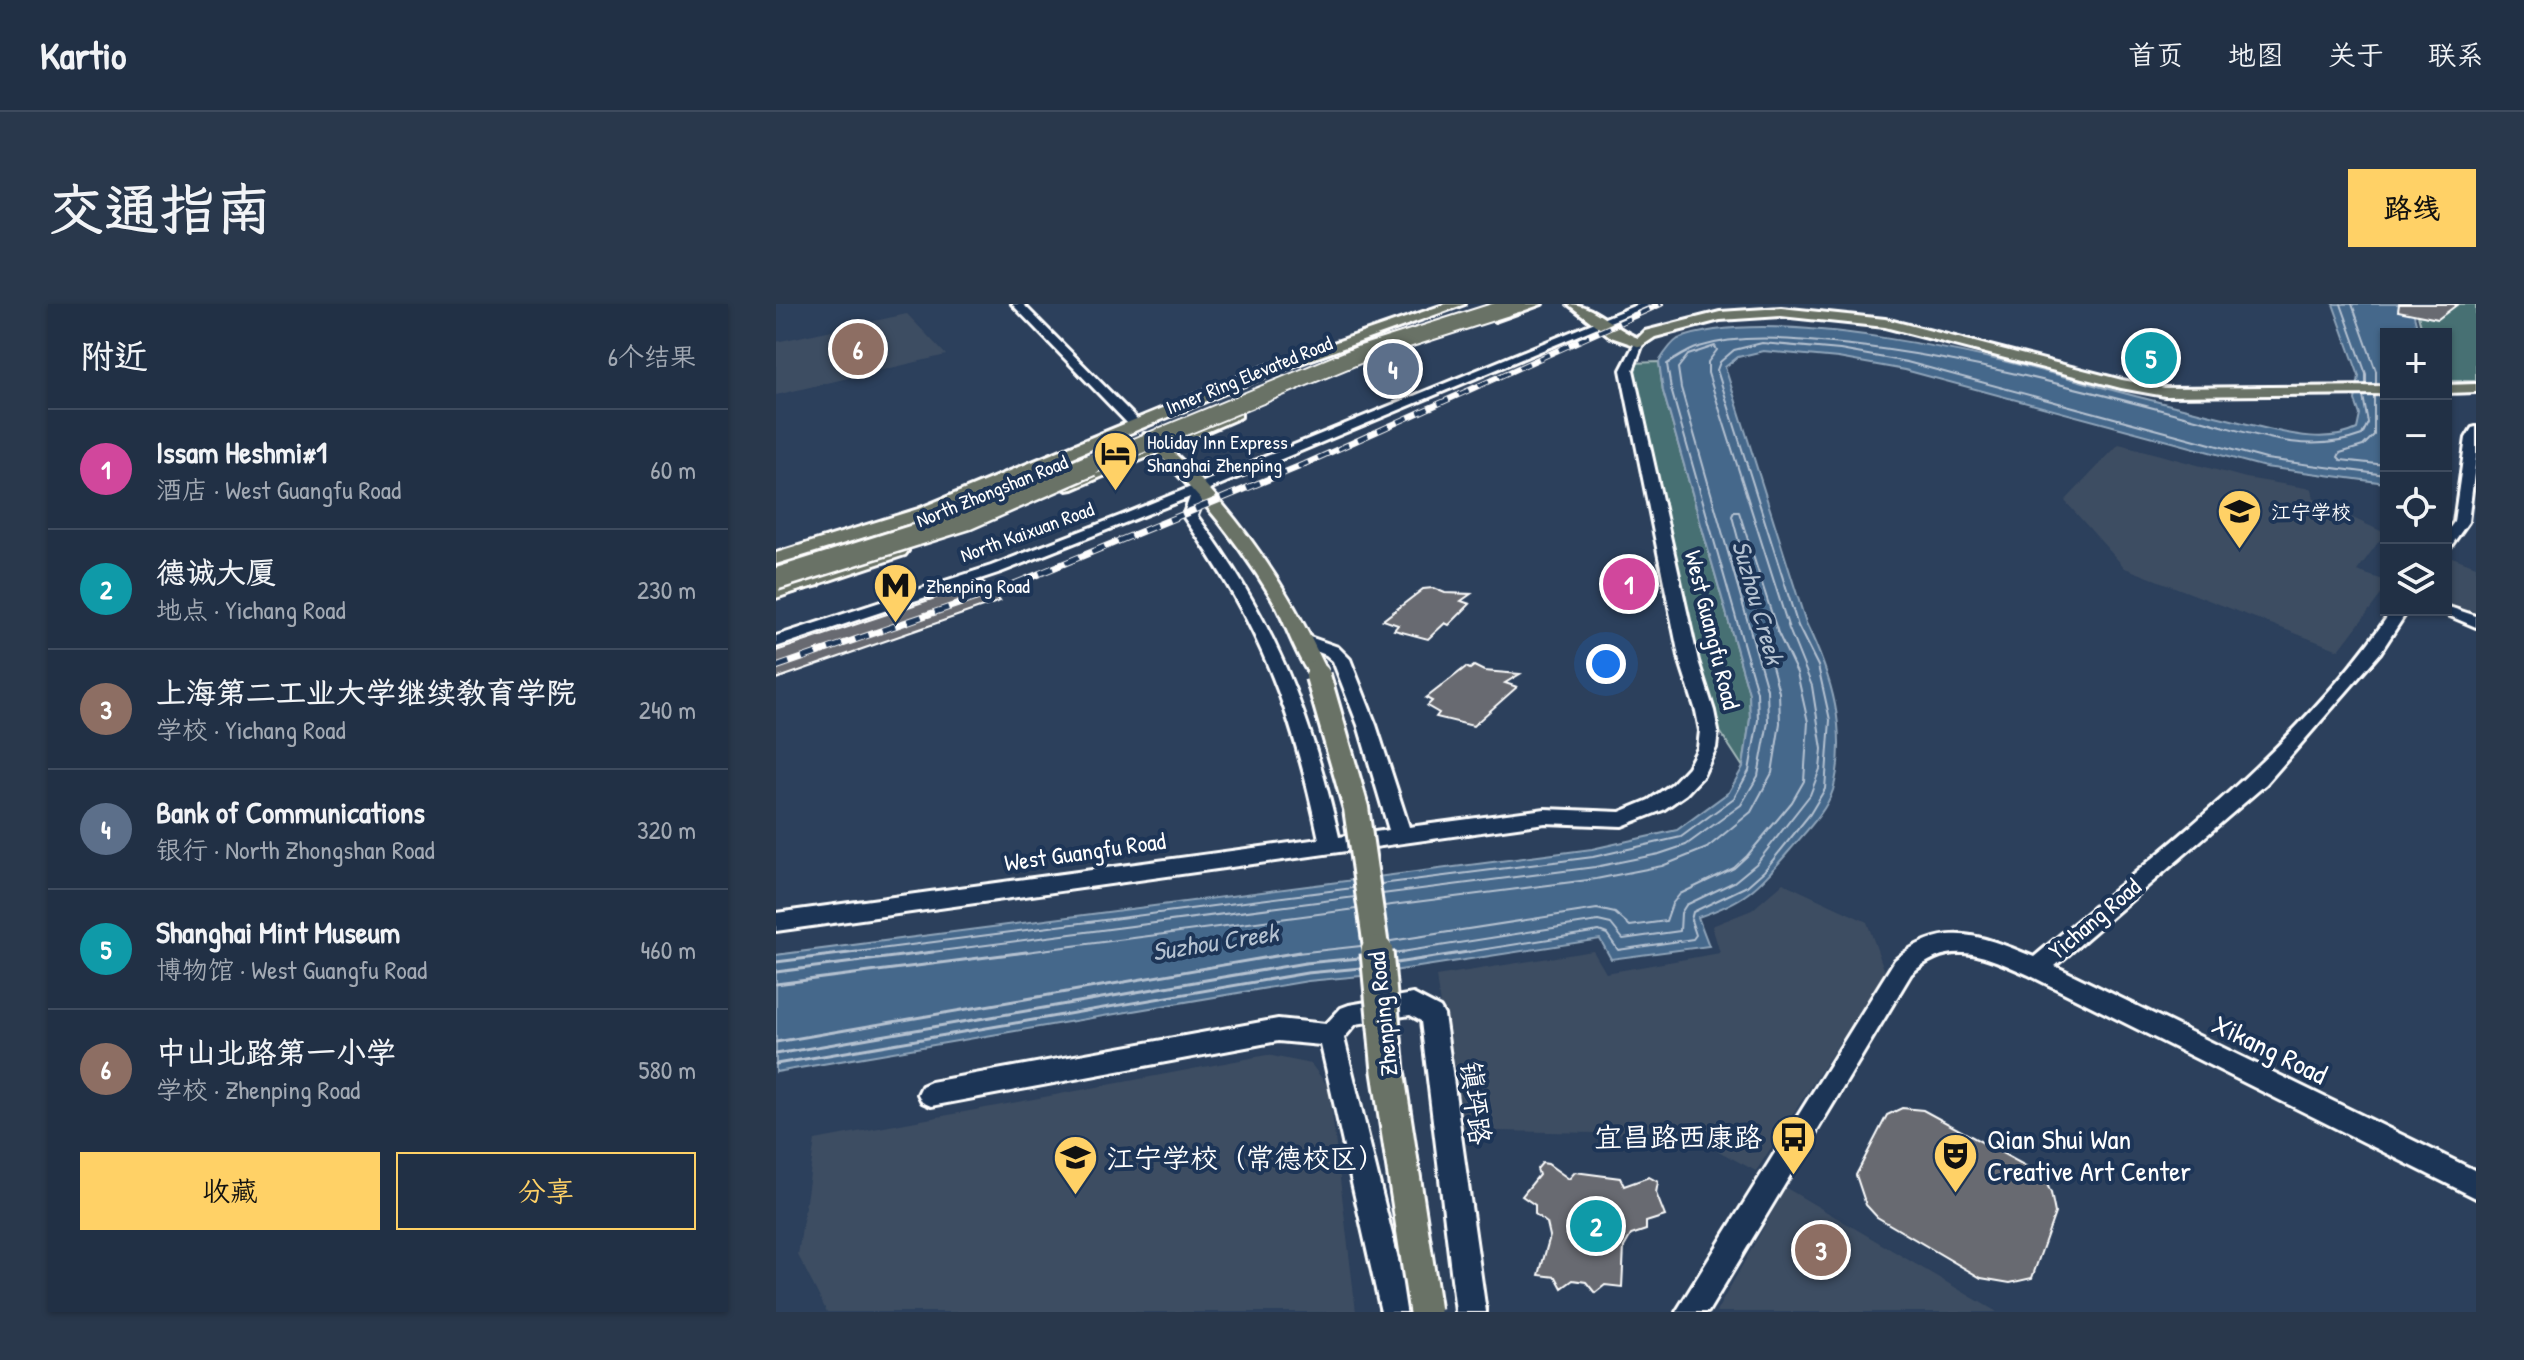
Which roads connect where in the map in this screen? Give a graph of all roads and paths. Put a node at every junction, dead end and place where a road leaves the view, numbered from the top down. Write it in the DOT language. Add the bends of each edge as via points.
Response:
graph roads {
  1 [pos="1017,304"];
  2 [pos="1459,304"];
  3 [pos="1487,304"];
  4 [pos="1518,304"];
  5 [pos="1536,304"];
  6 [pos="1574,304"];
  7 [pos="1596,304"];
  8 [pos="1648,304"];
  9 [pos="1615,318"];
  10 [pos="1600,324"];
  11 [pos="1645,339"];
  12 [pos="2476,388"];
  13 [pos="2452,389"];
  14 [pos="2380,390"];
  15 [pos="1135,424"];
  16 [pos="2476,431"];
  17 [pos="1160,447"];
  18 [pos="1201,488"];
  19 [pos="2452,535"];
  20 [pos="776,559"];
  21 [pos="776,569"];
  22 [pos="776,579"];
  23 [pos="811,580"];
  24 [pos="776,591"];
  25 [pos="2452,613"];
  26 [pos="2396,616"];
  27 [pos="2476,622"];
  28 [pos="1304,640"];
  29 [pos="776,642"];
  30 [pos="1401,835"];
  31 [pos="1331,845"];
  32 [pos="776,922"];
  33 [pos="2037,968"];
  34 [pos="1331,1035"];
  35 [pos="931,1094"];
  36 [pos="2476,1185"];
  37 [pos="1396,1312"];
  38 [pos="1425,1312"];
  39 [pos="1471,1312"];
  40 [pos="1691,1312"];
  1 -- 15 [label="street, Zhenping Road"];
  2 -- 15 [label="main road, North Zhongshan Road" via="1338,342"];
  3 -- 21 [label="highway, Inner Ring Elevated Road" via="1351,346 942,516"];
  4 -- 22 [label="highway, Inner Ring Elevated Road, bridge" via="1361,354 967,519"];
  5 -- 17 [label="main road, North Zhongshan Road" via="1364,358"];
  6 -- 10 [label="main road"];
  7 -- 9 [label="main road"];
  8 -- 9 [label="street, North Kaixuan Road"];
  9 -- 10 [label="street, North Kaixuan Road"];
  9 -- 11 [label="main road"];
  10 -- 11 [label="main road"];
  10 -- 18 [label="street, North Kaixuan Road"];
  11 -- 14 [label="main road" via="1756,311 1851,318 1937,334 2165,392"];
  11 -- 30 [label="street, West Guangfu Road" via="1627,370 1709,731 1696,771 1656,805 1622,819 1545,816"];
  12 -- 13 [label="main road"];
  15 -- 17 [label="main road, Zhenping Road"];
  15 -- 20 [label="main road, North Zhongshan Road" via="942,506"];
  16 -- 19 [label="street" via="2461,522"];
  17 -- 18 [label="main road, Zhenping Road"];
  17 -- 23 [label="main road, North Zhongshan Road" via="987,521"];
  18 -- 28 [label="main road, Zhenping Road" via="1265,568"];
  18 -- 29 [label="street, North Kaixuan Road" via="996,569"];
  18 -- 31 [label="street" via="1190,516 1235,578 1281,665 1307,742"];
  23 -- 24 [label="highway"];
  25 -- 27 [label="street"];
  26 -- 33 [label="street, Yichang Road" via="2357,670 2259,779"];
  28 -- 30 [label="street" via="1341,659"];
  28 -- 38 [label="main road, Zhenping Road, bridge" via="1358,822 1388,1071"];
  30 -- 31 [label="street, West Guangfu Road"];
  31 -- 32 [label="street, West Guangfu Road"];
  33 -- 36 [label="street, Xikang Road"];
  33 -- 40 [label="street, Yichang Road" via="1957,941 1916,953 1875,1009"];
  34 -- 35 [label="street" via="1278,1030"];
  34 -- 37 [label="street, Zhenping Road"];
  34 -- 39 [label="street, 镇坪路" via="1349,1015 1413,1004 1432,1015"];
}
